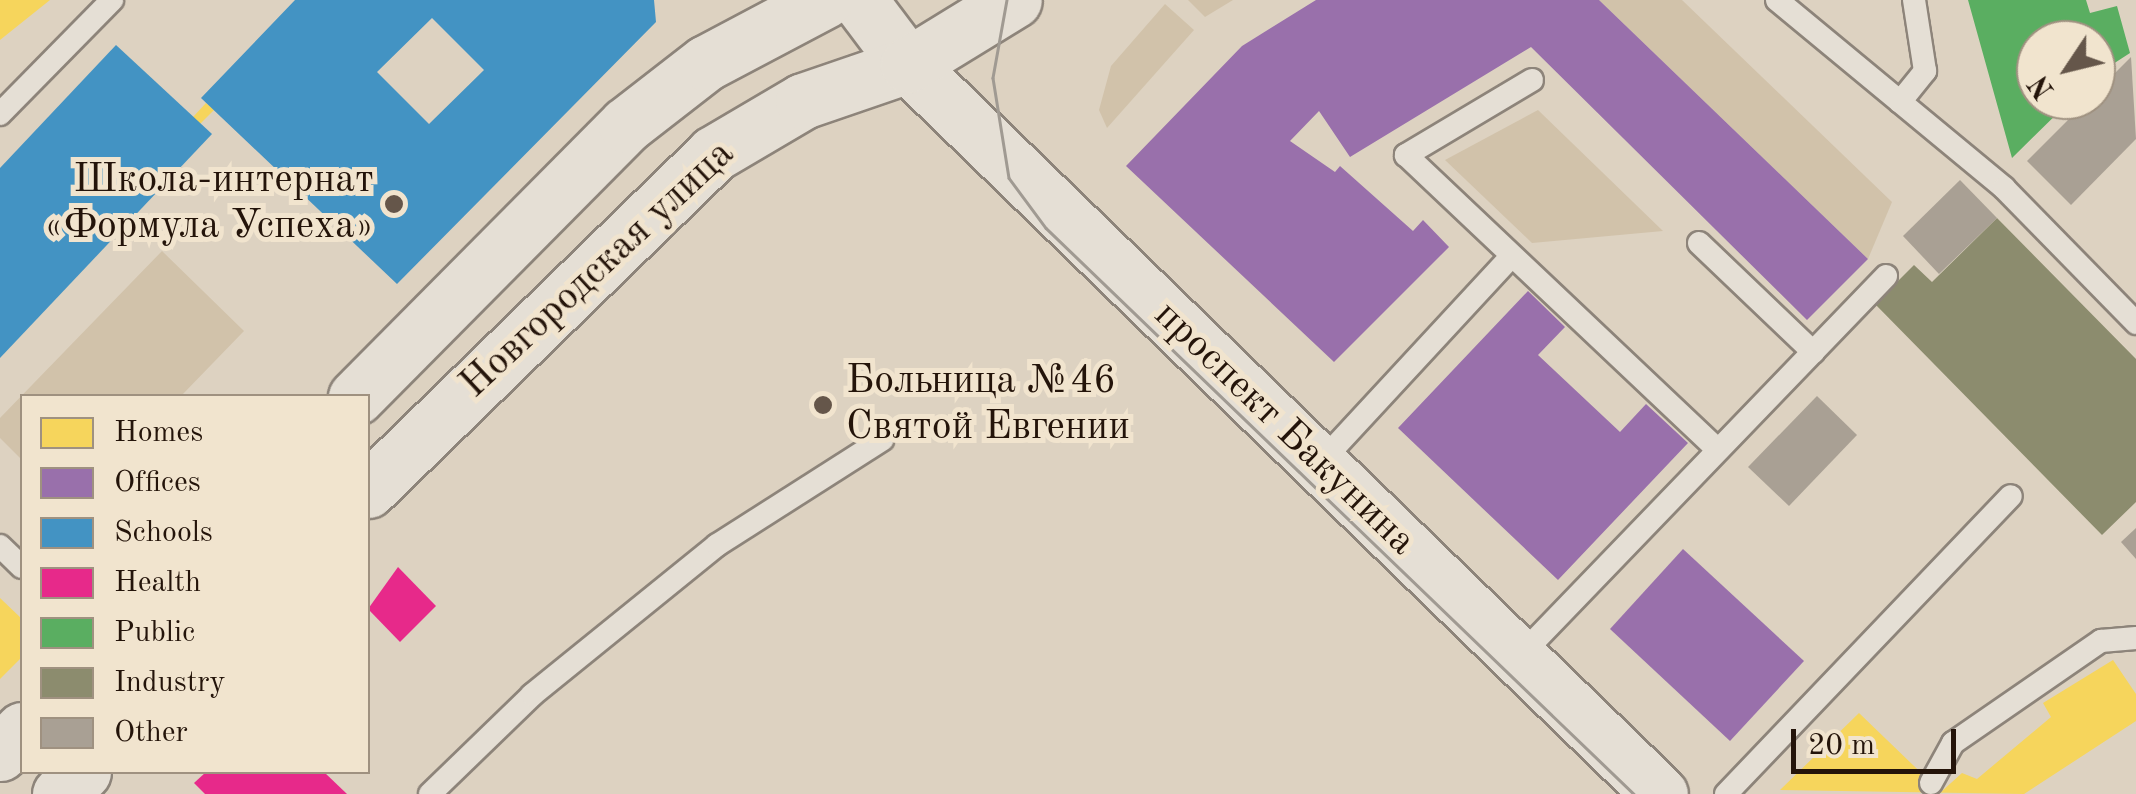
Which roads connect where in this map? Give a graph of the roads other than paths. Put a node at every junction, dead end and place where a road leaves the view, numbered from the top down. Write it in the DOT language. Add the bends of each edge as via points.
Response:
graph roads {
  1 [pos="112,0"];
  2 [pos="859,0"];
  3 [pos="1014,0"];
  4 [pos="1777,0"];
  5 [pos="1914,0"];
  6 [pos="794,6"];
  7 [pos="908,65"];
  8 [pos="1532,80"];
  9 [pos="1900,102"];
  10 [pos="0,114"];
  11 [pos="1700,243"];
  12 [pos="1511,257"];
  13 [pos="1886,276"];
  14 [pos="2136,323"];
  15 [pos="1813,352"];
  16 [pos="358,394"];
  17 [pos="882,440"];
  18 [pos="1718,450"];
  19 [pos="1319,463"];
  20 [pos="370,488"];
  21 [pos="2010,496"];
  22 [pos="0,546"];
  23 [pos="20,566"];
  24 [pos="2136,638"];
  25 [pos="1519,657"];
  26 [pos="20,732"];
  27 [pos="0,753"];
  28 [pos="81,774"];
  29 [pos="1931,782"];
  30 [pos="60,794"];
  31 [pos="430,794"];
  32 [pos="1660,794"];
  33 [pos="1726,794"];
  1 -- 10 [label="lane"];
  2 -- 7 [label="street, проспект Бакунина"];
  3 -- 7 [label="street, Новгородская улица"];
  4 -- 9 [label="lane"];
  5 -- 9 [label="lane" via="1924,71"];
  6 -- 7 [label="street, проспект Бакунина"];
  6 -- 16 [label="street, Новгородская улица" via="626,124"];
  7 -- 19 [label="street, проспект Бакунина"];
  7 -- 20 [label="street, Новгородская улица" via="802,101 714,154"];
  8 -- 12 [label="lane" via="1406,155"];
  9 -- 14 [label="lane" via="2004,188"];
  11 -- 15 [label="lane"];
  12 -- 18 [label="lane"];
  12 -- 19 [label="lane"];
  13 -- 15 [label="lane"];
  15 -- 18 [label="lane"];
  17 -- 31 [label="lane" via="718,545 532,695"];
  18 -- 25 [label="lane"];
  19 -- 25 [label="street, проспект Бакунина"];
  21 -- 33 [label="lane"];
  22 -- 23 [label="lane"];
  24 -- 29 [label="lane" via="2101,641 1952,743"];
  25 -- 32 [label="street, проспект Бакунина"];
  26 -- 27 [label="street"];
  28 -- 30 [label="street"];
}
